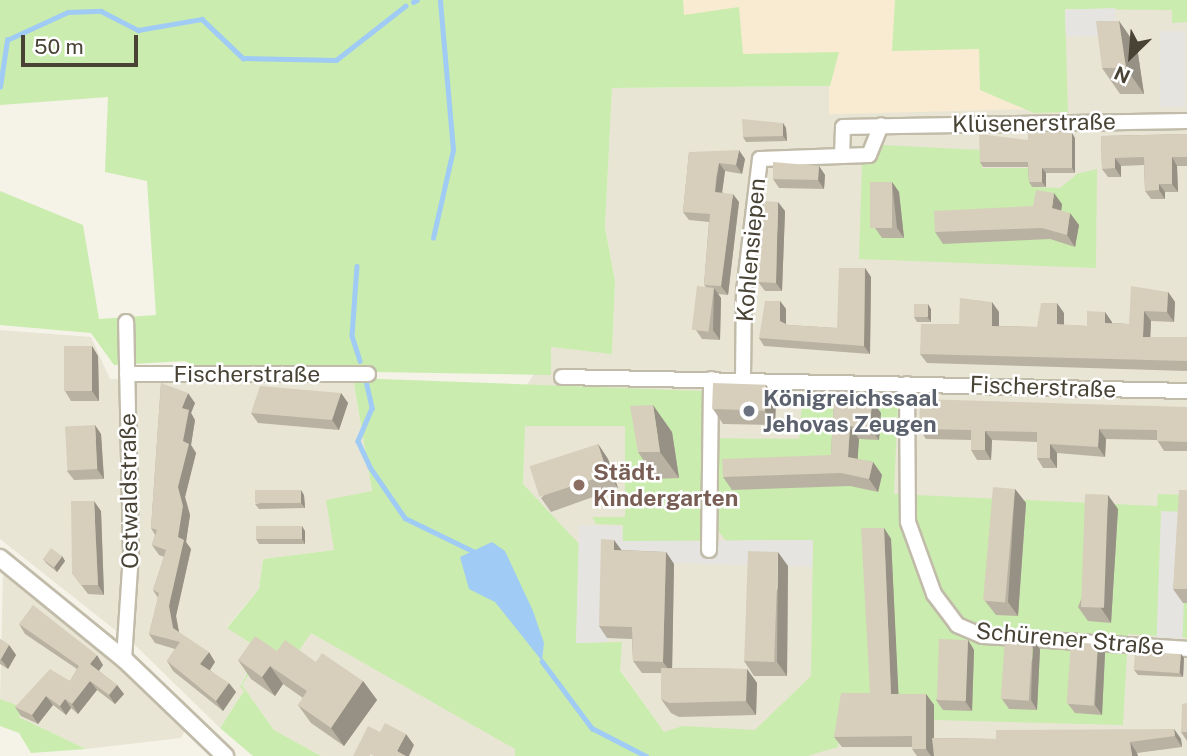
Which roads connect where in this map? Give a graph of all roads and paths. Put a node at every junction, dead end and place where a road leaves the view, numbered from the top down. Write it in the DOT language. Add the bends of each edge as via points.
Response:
graph roads {
  1 [pos="1187,121"];
  2 [pos="881,125"];
  3 [pos="842,156"];
  4 [pos="126,322"];
  5 [pos="127,374"];
  6 [pos="368,374"];
  7 [pos="562,377"];
  8 [pos="711,379"];
  9 [pos="743,380"];
  10 [pos="907,384"];
  11 [pos="1187,391"];
  12 [pos="709,550"];
  13 [pos="0,558"];
  14 [pos="1187,649"];
  15 [pos="124,659"];
  16 [pos="225,756"];
  1 -- 2 [label="street, Klüsenerstraße"];
  2 -- 3 [label="street" via="869,155"];
  2 -- 3 [label="street, Klüsenerstraße" via="843,127"];
  3 -- 9 [label="street, Kohlensiepen" via="760,159 744,291"];
  4 -- 5 [label="street, Ostwaldstraße"];
  5 -- 6 [label="street, Fischerstraße"];
  5 -- 15 [label="street, Ostwaldstraße" via="131,554"];
  7 -- 8 [label="street, Fischerstraße"];
  8 -- 9 [label="street, Fischerstraße"];
  8 -- 12 [label="street"];
  9 -- 10 [label="street, Fischerstraße"];
  10 -- 11 [label="street, Fischerstraße"];
  10 -- 14 [label="street, Schürener Straße" via="908,522 934,594 957,625 983,636"];
  13 -- 15 [label="street"];
  15 -- 16 [label="street"];
}
